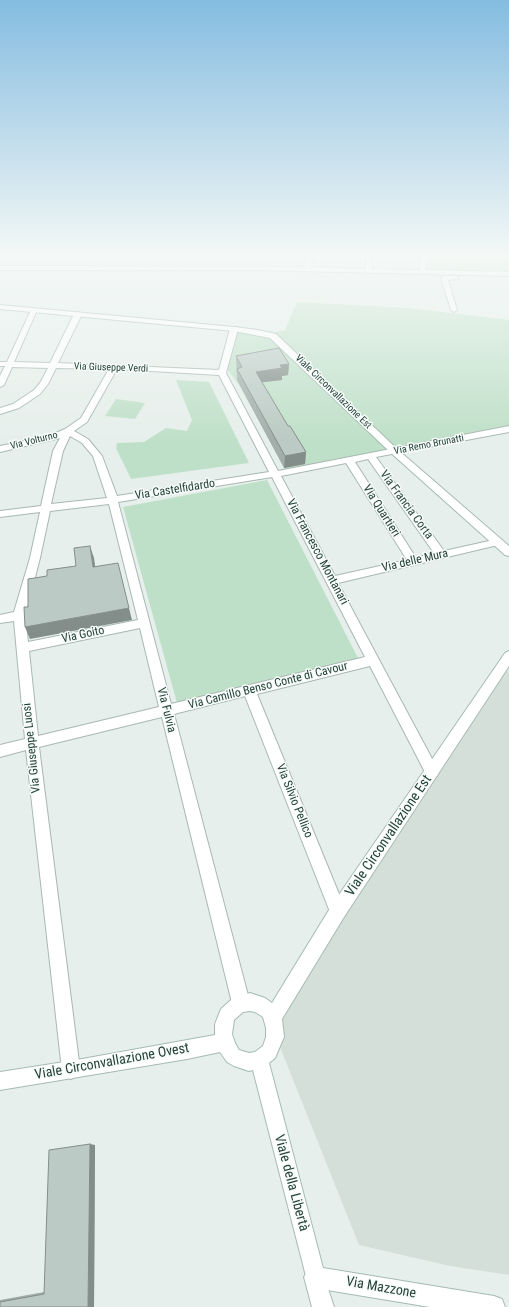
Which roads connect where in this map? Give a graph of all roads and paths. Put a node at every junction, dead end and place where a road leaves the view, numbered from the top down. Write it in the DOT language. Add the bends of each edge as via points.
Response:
graph roads {
  1 [pos="30,318"];
  2 [pos="76,318"];
  3 [pos="120,318"];
  4 [pos="234,329"];
  5 [pos="0,364"];
  6 [pos="10,364"];
  7 [pos="54,365"];
  8 [pos="114,367"];
  9 [pos="222,373"];
  10 [pos="0,385"];
  11 [pos="0,411"];
  12 [pos="509,429"];
  13 [pos="68,431"];
  14 [pos="0,449"];
  15 [pos="394,451"];
  16 [pos="370,456"];
  17 [pos="349,460"];
  18 [pos="276,474"];
  19 [pos="113,500"];
  20 [pos="45,508"];
  21 [pos="0,514"];
  22 [pos="498,542"];
  23 [pos="509,552"];
  24 [pos="441,555"];
  25 [pos="413,561"];
  26 [pos="332,581"];
  27 [pos="19,616"];
  28 [pos="0,619"];
  29 [pos="144,623"];
  30 [pos="22,648"];
  31 [pos="374,660"];
  32 [pos="507,664"];
  33 [pos="249,690"];
  34 [pos="166,711"];
  35 [pos="32,744"];
  36 [pos="0,751"];
  37 [pos="432,772"];
  38 [pos="338,911"];
  39 [pos="241,1003"];
  40 [pos="273,1018"];
  41 [pos="224,1042"];
  42 [pos="259,1060"];
  43 [pos="71,1070"];
  44 [pos="0,1081"];
  45 [pos="315,1277"];
  46 [pos="323,1307"];
  47 [pos="494,1307"];
  1 -- 6 [label="street"];
  2 -- 7 [label="street"];
  3 -- 4 [label="street, Viale Circonvallazione Est"];
  4 -- 9 [label="street"];
  4 -- 15 [label="street, Viale Circonvallazione Est" via="273,336 281,342"];
  5 -- 6 [label="street, Via Giuseppe Verdi"];
  6 -- 7 [label="street, Via Giuseppe Verdi"];
  6 -- 10 [label="street"];
  7 -- 8 [label="street, Via Giuseppe Verdi"];
  7 -- 11 [label="street" via="37,392 16,406"];
  8 -- 9 [label="street, Via Giuseppe Verdi"];
  8 -- 13 [label="street, Via Volturno" via="84,420"];
  9 -- 18 [label="street, Via Francesco Montanari"];
  12 -- 15 [label="street, Via Remo Brunatti"];
  13 -- 14 [label="street, Via Volturno" via="52,438"];
  13 -- 19 [label="street, Via Fulvia" via="85,441 97,456"];
  13 -- 20 [label="street, Via Giuseppe Luosi" via="58,452"];
  15 -- 16 [label="street, Via Remo Brunatti"];
  15 -- 22 [label="street, Viale Circonvallazione Est"];
  16 -- 17 [label="street, Via Remo Brunatti"];
  16 -- 24 [label="street, Via Francia Corta"];
  17 -- 18 [label="street, Via Castelfidardo"];
  17 -- 25 [label="street, Via Quartieri"];
  18 -- 19 [label="street, Via Castelfidardo"];
  18 -- 26 [label="street, Via Francesco Montanari"];
  19 -- 20 [label="street, Via Castelfidardo"];
  19 -- 29 [label="street, Via Fulvia"];
  20 -- 21 [label="street, Via Castelfidardo"];
  20 -- 27 [label="street, Via Giuseppe Luosi"];
  22 -- 23 [label="street, Viale Circonvallazione Est"];
  22 -- 24 [label="street, Via delle Mura"];
  24 -- 25 [label="street, Via delle Mura"];
  25 -- 26 [label="street, Via delle Mura"];
  26 -- 31 [label="street, Via Francesco Montanari"];
  27 -- 28 [label="street"];
  27 -- 30 [label="street, Via Giuseppe Luosi"];
  29 -- 30 [label="street, Via Goito"];
  29 -- 34 [label="street, Via Fulvia"];
  30 -- 35 [label="street, Via Giuseppe Luosi"];
  31 -- 33 [label="street, Via Camillo Benso Conte di Cavour"];
  31 -- 37 [label="street, Via Francesco Montanari"];
  32 -- 37 [label="street, Viale Circonvallazione Est"];
  33 -- 34 [label="street, Via Camillo Benso Conte di Cavour"];
  33 -- 38 [label="street, Via Silvio Pellico"];
  34 -- 35 [label="street, Via Camillo Benso Conte di Cavour"];
  34 -- 39 [label="street, Via Fulvia"];
  35 -- 36 [label="street, Via Camillo Benso Conte di Cavour"];
  35 -- 43 [label="street, Via Giuseppe Luosi"];
  37 -- 38 [label="street, Viale Circonvallazione Est"];
  38 -- 40 [label="street, Viale Circonvallazione Est"];
  39 -- 40 [label="street" via="259,1004 269,1011"];
  39 -- 41 [label="street" via="227,1015"];
  40 -- 42 [label="street" via="275,1032 272,1047"];
  41 -- 42 [label="street" via="240,1060"];
  41 -- 43 [label="street, Viale Circonvallazione Ovest"];
  42 -- 45 [label="street, Viale della Libertà"];
  43 -- 44 [label="street, Viale Circonvallazione Ovest"];
  45 -- 46 [label="street, Viale della Libertà"];
  45 -- 47 [label="street, Via Mazzone"];
}
